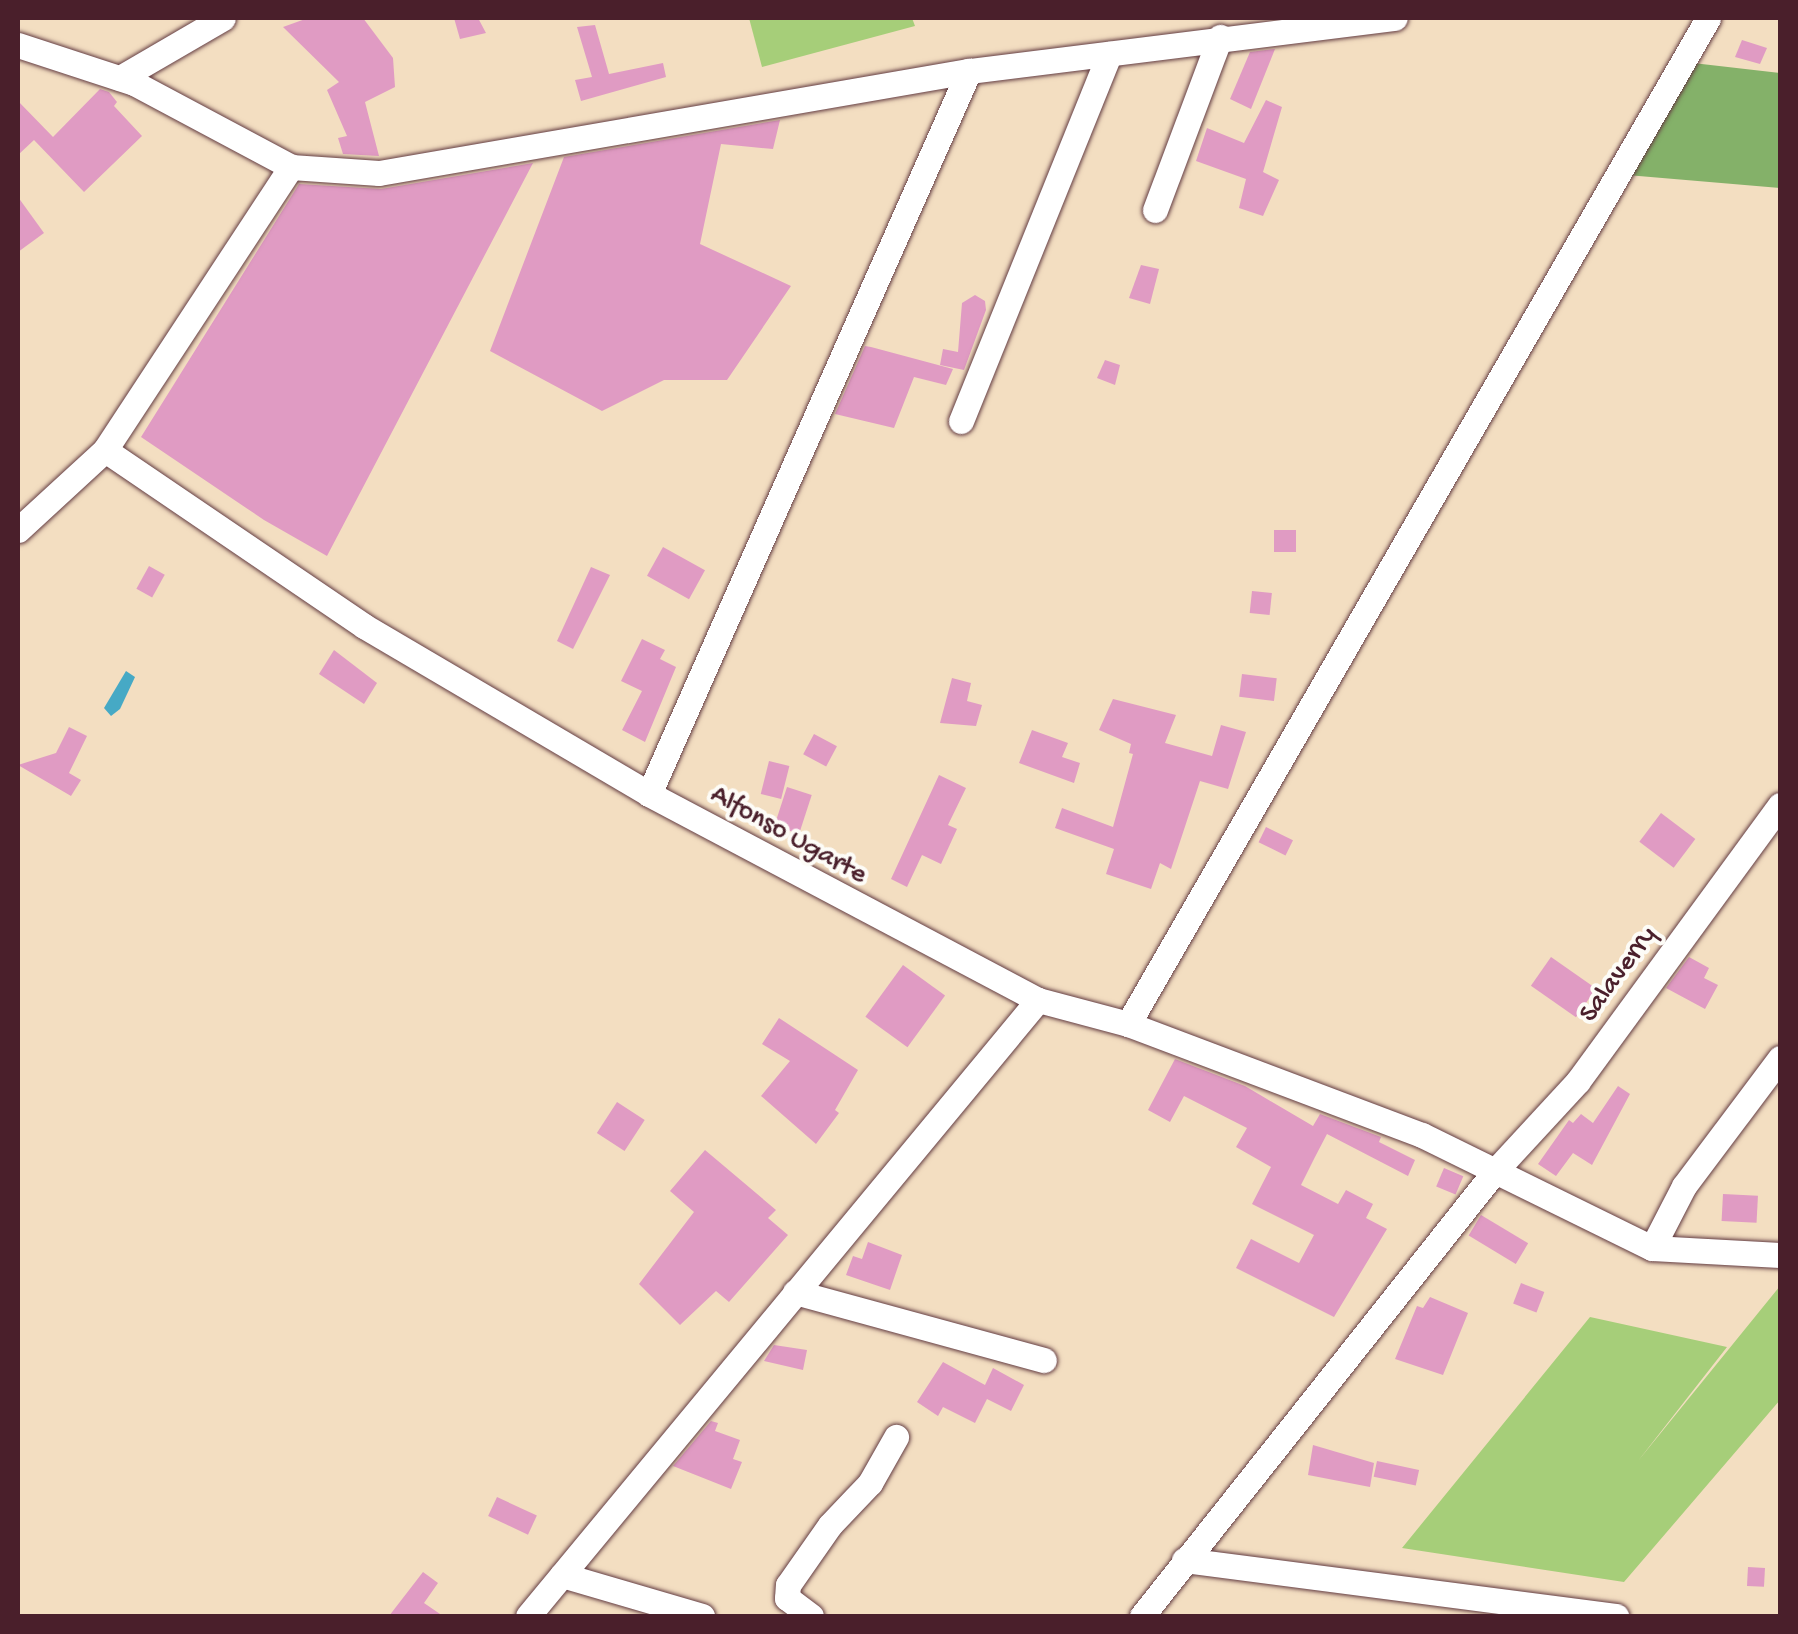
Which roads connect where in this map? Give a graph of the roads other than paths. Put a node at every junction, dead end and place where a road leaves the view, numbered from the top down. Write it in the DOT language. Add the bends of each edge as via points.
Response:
graph roads {
  1 [pos="223,18"];
  2 [pos="1395,18"];
  3 [pos="1708,18"];
  4 [pos="1220,37"];
  5 [pos="18,45"];
  6 [pos="1109,54"];
  7 [pos="969,72"];
  8 [pos="120,78"];
  9 [pos="292,167"];
  10 [pos="1155,210"];
  11 [pos="961,421"];
  12 [pos="105,450"];
  13 [pos="18,530"];
  14 [pos="648,794"];
  15 [pos="1780,805"];
  16 [pos="1038,1000"];
  17 [pos="1128,1024"];
  18 [pos="1780,1058"];
  19 [pos="1495,1171"];
  20 [pos="1652,1248"];
  21 [pos="1780,1255"];
  22 [pos="795,1292"];
  23 [pos="1044,1360"];
  24 [pos="896,1437"];
  25 [pos="1184,1560"];
  26 [pos="562,1575"];
  27 [pos="1460,1606"];
  28 [pos="528,1616"];
  29 [pos="702,1616"];
  30 [pos="811,1616"];
  31 [pos="1142,1616"];
  32 [pos="1616,1616"];
  1 -- 8 [label="street"];
  2 -- 4 [label="street"];
  3 -- 17 [label="street"];
  4 -- 6 [label="street"];
  4 -- 10 [label="street"];
  5 -- 8 [label="street"];
  6 -- 7 [label="street"];
  6 -- 11 [label="street"];
  7 -- 9 [label="street" via="428,168 378,173"];
  7 -- 14 [label="street"];
  8 -- 9 [label="street"];
  9 -- 12 [label="street"];
  12 -- 13 [label="street"];
  12 -- 14 [label="street, Alfonso Ugarte" via="364,626"];
  14 -- 16 [label="street, Alfonso Ugarte"];
  15 -- 19 [label="street, Salaverry" via="1578,1081"];
  16 -- 17 [label="street, Alfonso Ugarte"];
  16 -- 22 [label="street"];
  17 -- 19 [label="street, Alfonso Ugarte" via="1422,1134"];
  18 -- 20 [label="street" via="1684,1186"];
  19 -- 20 [label="street, Alfonso Ugarte"];
  19 -- 25 [label="street, Salaverry"];
  20 -- 21 [label="street"];
  22 -- 23 [label="street"];
  22 -- 26 [label="street"];
  24 -- 30 [label="street" via="870,1483 788,1585 787,1598"];
  25 -- 27 [label="street"];
  25 -- 31 [label="street, Salaverry"];
  26 -- 28 [label="street"];
  26 -- 29 [label="street"];
  27 -- 32 [label="street"];
}
